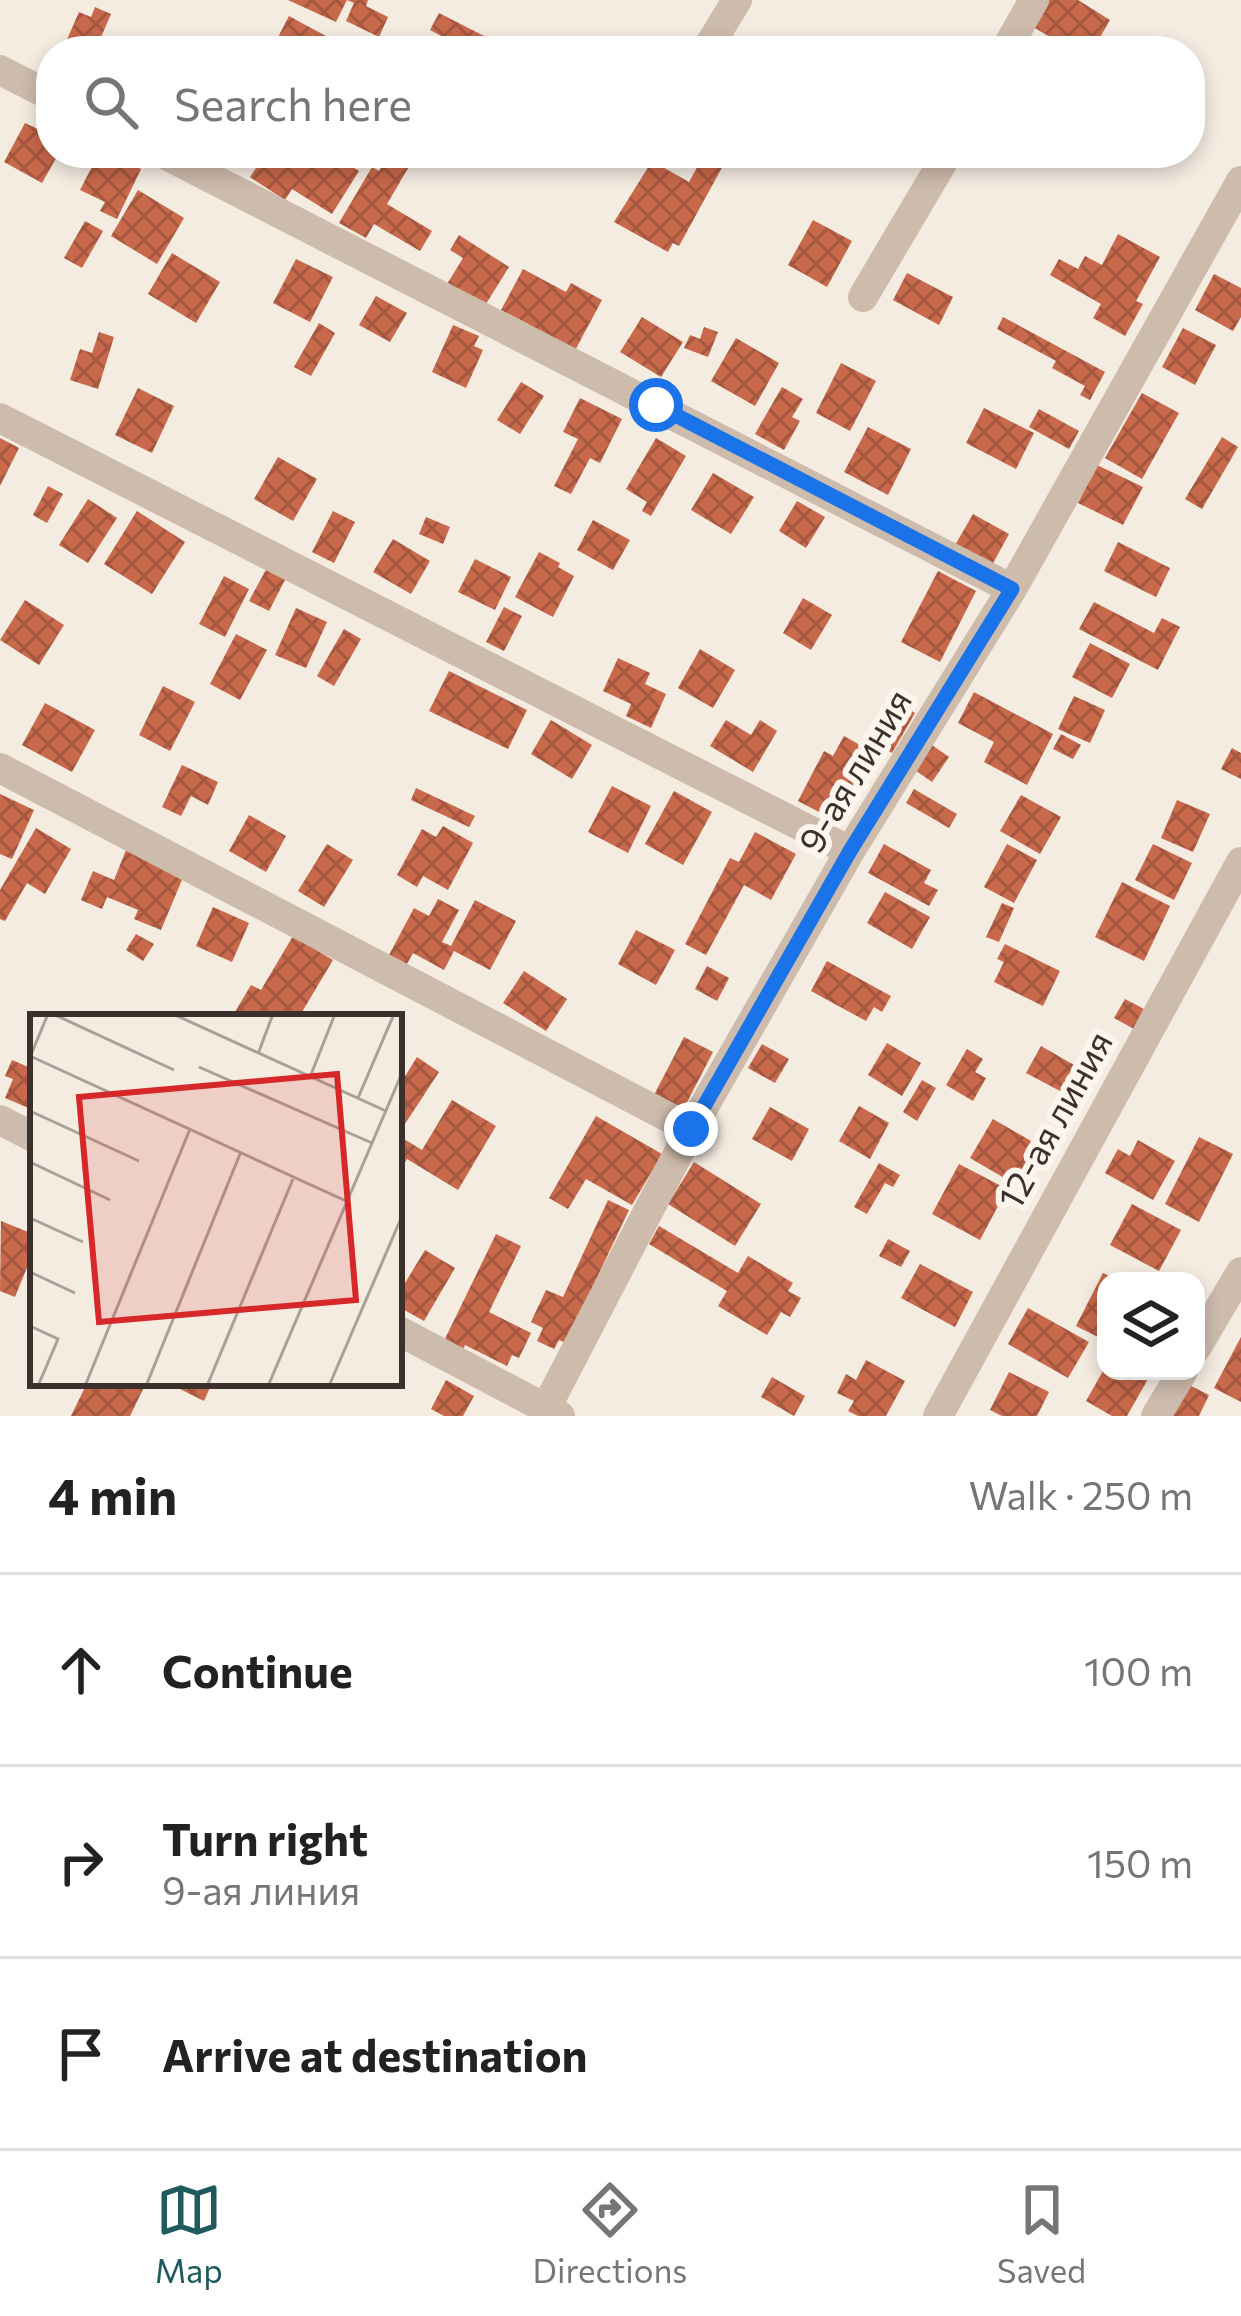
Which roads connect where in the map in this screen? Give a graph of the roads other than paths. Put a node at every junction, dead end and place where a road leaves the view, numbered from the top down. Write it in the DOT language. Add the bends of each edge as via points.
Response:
graph roads {
  1 [pos="737,0"];
  2 [pos="1034,0"];
  3 [pos="715,36"];
  4 [pos="1014,36"];
  5 [pos="0,70"];
  6 [pos="36,88"];
  7 [pos="191,168"];
  8 [pos="939,168"];
  9 [pos="1241,181"];
  10 [pos="863,297"];
  11 [pos="0,418"];
  12 [pos="1012,589"];
  13 [pos="0,768"];
  14 [pos="850,851"];
  15 [pos="1241,862"];
  16 [pos="0,1120"];
  17 [pos="691,1129"];
  18 [pos="30,1135"];
  19 [pos="1241,1272"];
  20 [pos="402,1332"];
  21 [pos="1205,1333"];
  22 [pos="1178,1380"];
  23 [pos="553,1412"];
  24 [pos="938,1416"];
  25 [pos="1156,1416"];
  1 -- 3 [label="street"];
  2 -- 4 [label="street"];
  5 -- 6 [label="street"];
  7 -- 12 [label="street"];
  8 -- 10 [label="street"];
  9 -- 12 [label="street, 9-ая линия"];
  11 -- 14 [label="street"];
  12 -- 14 [label="street, 9-ая линия"];
  13 -- 17 [label="street"];
  14 -- 17 [label="street, 9-ая линия"];
  15 -- 24 [label="street, 12-ая линия"];
  16 -- 18 [label="street"];
  17 -- 23 [label="street, 9-ая линия"];
  19 -- 21 [label="street"];
  20 -- 23 [label="street"];
  22 -- 25 [label="street"];
}
